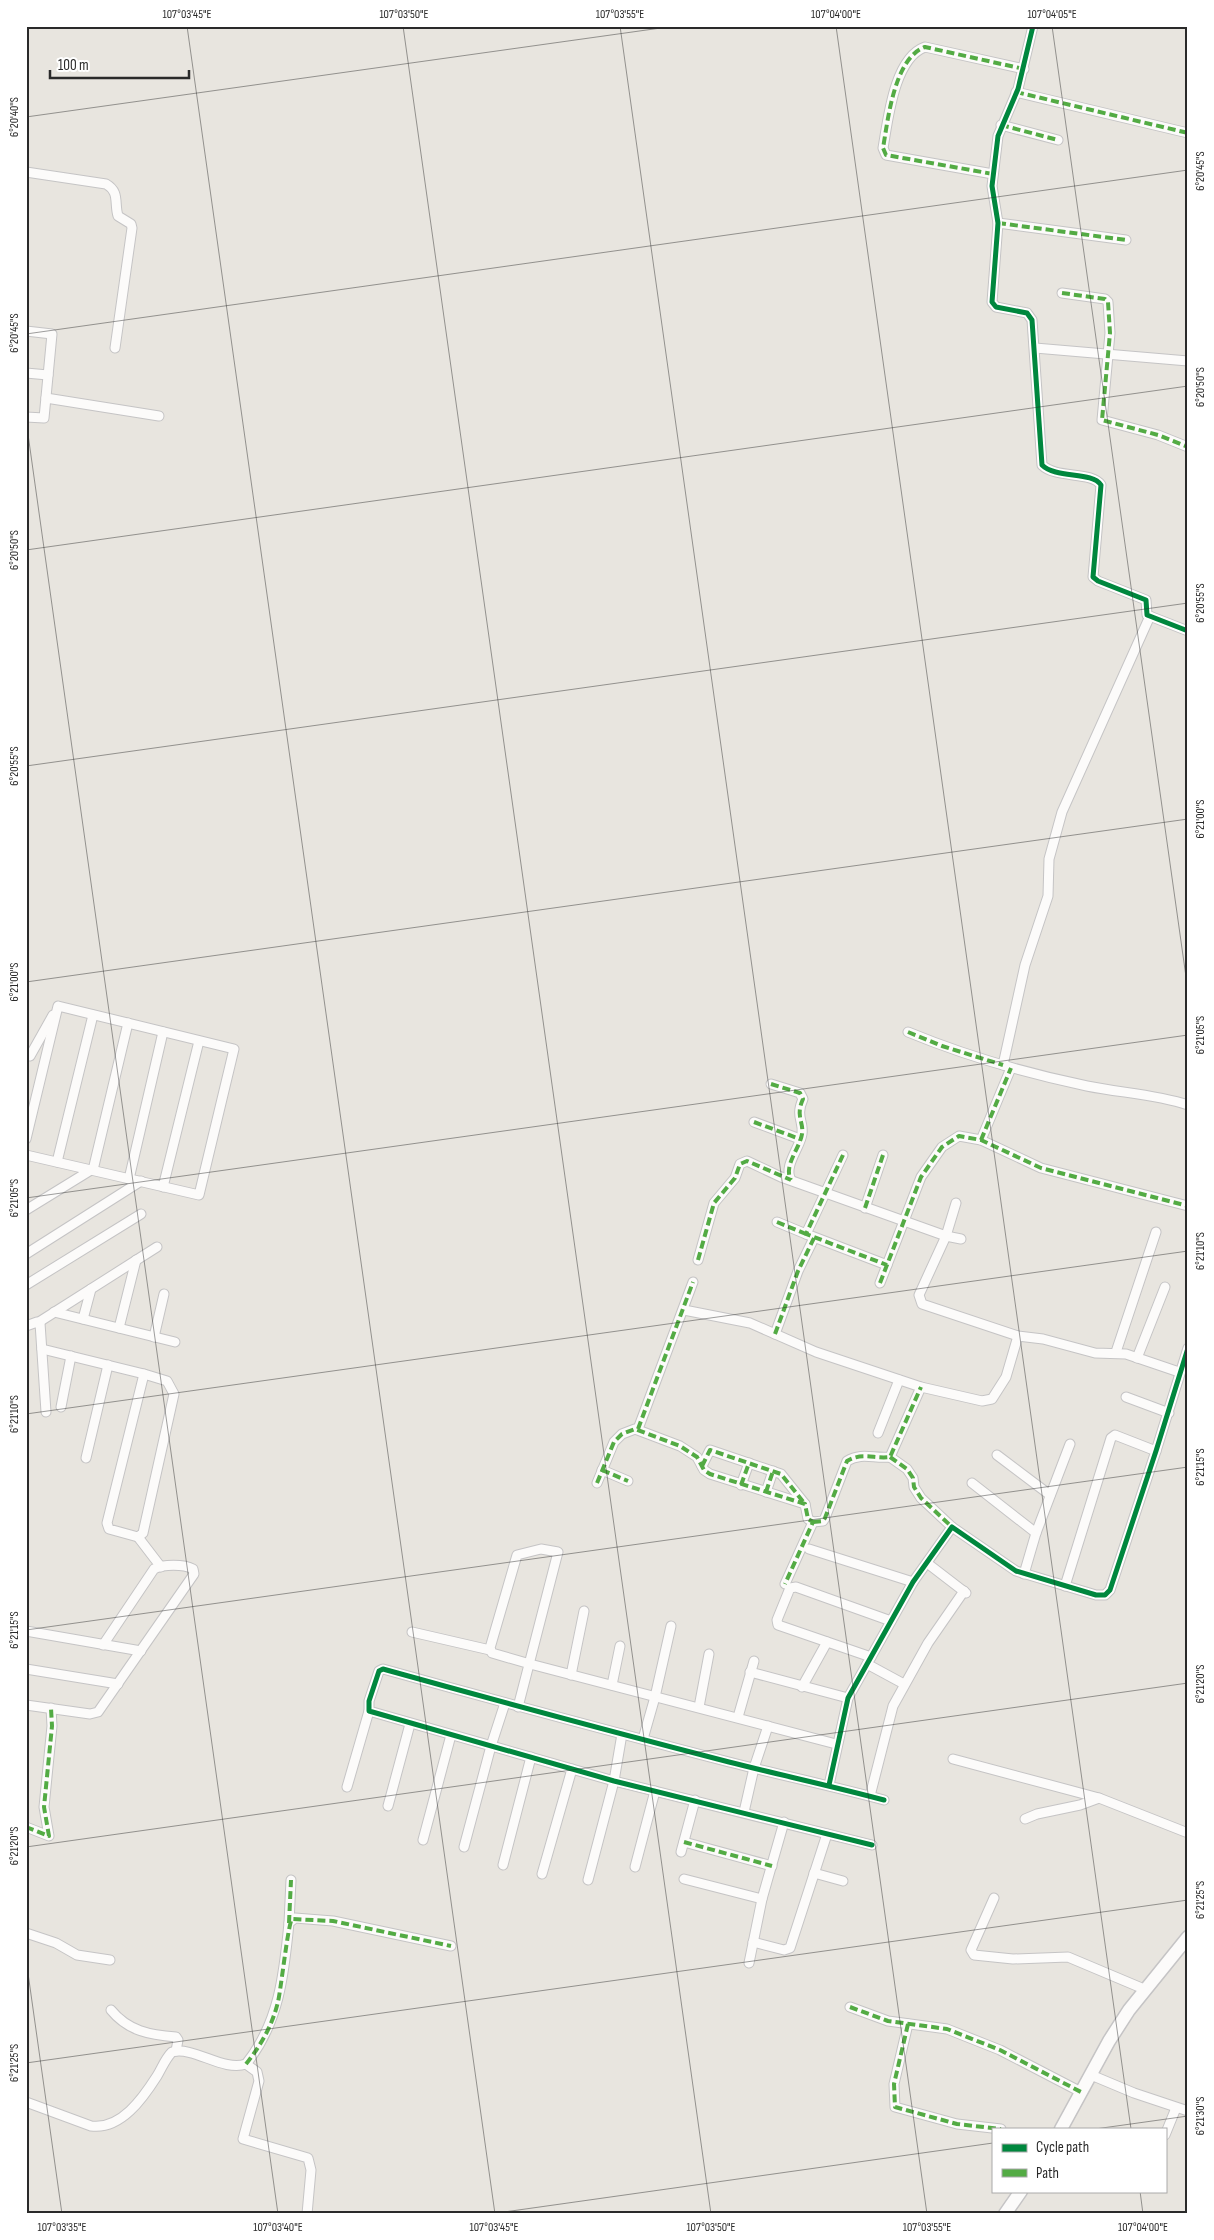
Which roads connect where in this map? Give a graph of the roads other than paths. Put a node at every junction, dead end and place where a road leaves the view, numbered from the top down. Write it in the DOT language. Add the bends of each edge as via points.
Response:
graph roads {
  1 [pos="1033,26"];
  2 [pos="1024,69"];
  3 [pos="1016,92"];
  4 [pos="1001,125"];
  5 [pos="1188,132"];
  6 [pos="1058,140"];
  7 [pos="26,172"];
  8 [pos="993,174"];
  9 [pos="998,223"];
  10 [pos="1126,240"];
  11 [pos="1062,293"];
  12 [pos="26,331"];
  13 [pos="115,348"];
  14 [pos="1035,348"];
  15 [pos="1108,355"];
  16 [pos="1188,361"];
  17 [pos="26,373"];
  18 [pos="48,374"];
  19 [pos="46,398"];
  20 [pos="160,416"];
  21 [pos="26,417"];
  22 [pos="1188,447"];
  23 [pos="1150,616"];
  24 [pos="1188,631"];
  25 [pos="58,1006"];
  26 [pos="92,1015"];
  27 [pos="128,1024"];
  28 [pos="163,1032"];
  29 [pos="908,1032"];
  30 [pos="198,1041"];
  31 [pos="28,1056"];
  32 [pos="45,1060"];
  33 [pos="1007,1067"];
  34 [pos="770,1084"];
  35 [pos="1188,1105"];
  36 [pos="754,1122"];
  37 [pos="26,1138"];
  38 [pos="800,1139"];
  39 [pos="981,1140"];
  40 [pos="26,1155"];
  41 [pos="843,1155"];
  42 [pos="883,1155"];
  43 [pos="57,1162"];
  44 [pos="92,1170"];
  45 [pos="129,1178"];
  46 [pos="791,1180"];
  47 [pos="140,1181"];
  48 [pos="163,1186"];
  49 [pos="826,1192"];
  50 [pos="956,1203"];
  51 [pos="1188,1206"];
  52 [pos="865,1208"];
  53 [pos="26,1210"];
  54 [pos="141,1214"];
  55 [pos="777,1222"];
  56 [pos="905,1222"];
  57 [pos="1156,1232"];
  58 [pos="810,1236"];
  59 [pos="946,1236"];
  60 [pos="961,1239"];
  61 [pos="157,1247"];
  62 [pos="26,1254"];
  63 [pos="136,1260"];
  64 [pos="698,1260"];
  65 [pos="887,1265"];
  66 [pos="693,1282"];
  67 [pos="880,1284"];
  68 [pos="26,1285"];
  69 [pos="1165,1288"];
  70 [pos="91,1289"];
  71 [pos="164,1294"];
  72 [pos="684,1310"];
  73 [pos="54,1312"];
  74 [pos="83,1319"];
  75 [pos="39,1322"];
  76 [pos="26,1326"];
  77 [pos="118,1328"];
  78 [pos="776,1334"];
  79 [pos="1018,1336"];
  80 [pos="154,1337"];
  81 [pos="175,1342"];
  82 [pos="1188,1348"];
  83 [pos="42,1349"];
  84 [pos="1116,1352"];
  85 [pos="71,1356"];
  86 [pos="1137,1358"];
  87 [pos="108,1365"];
  88 [pos="1179,1372"];
  89 [pos="144,1374"];
  90 [pos="899,1380"];
  91 [pos="921,1387"];
  92 [pos="1126,1397"];
  93 [pos="61,1407"];
  94 [pos="46,1412"];
  95 [pos="1169,1413"];
  96 [pos="638,1429"];
  97 [pos="878,1433"];
  98 [pos="1070,1444"];
  99 [pos="1156,1452"];
  100 [pos="997,1455"];
  101 [pos="890,1456"];
  102 [pos="86,1458"];
  103 [pos="749,1463"];
  104 [pos="702,1466"];
  105 [pos="602,1470"];
  106 [pos="773,1471"];
  107 [pos="628,1481"];
  108 [pos="597,1483"];
  109 [pos="972,1484"];
  110 [pos="741,1485"];
  111 [pos="766,1492"];
  112 [pos="1050,1495"];
  113 [pos="805,1504"];
  114 [pos="813,1522"];
  115 [pos="952,1527"];
  116 [pos="1036,1533"];
  117 [pos="138,1537"];
  118 [pos="809,1549"];
  119 [pos="927,1563"];
  120 [pos="161,1566"];
  121 [pos="1024,1574"];
  122 [pos="913,1582"];
  123 [pos="785,1584"];
  124 [pos="1064,1586"];
  125 [pos="584,1611"];
  126 [pos="891,1621"];
  127 [pos="671,1626"];
  128 [pos="26,1631"];
  129 [pos="412,1632"];
  130 [pos="827,1642"];
  131 [pos="103,1645"];
  132 [pos="620,1646"];
  133 [pos="490,1650"];
  134 [pos="141,1652"];
  135 [pos="708,1654"];
  136 [pos="869,1660"];
  137 [pos="754,1661"];
  138 [pos="530,1664"];
  139 [pos="26,1669"];
  140 [pos="750,1672"];
  141 [pos="571,1675"];
  142 [pos="118,1684"];
  143 [pos="904,1684"];
  144 [pos="612,1685"];
  145 [pos="802,1687"];
  146 [pos="655,1697"];
  147 [pos="848,1698"];
  148 [pos="505,1703"];
  149 [pos="26,1705"];
  150 [pos="518,1707"];
  151 [pos="699,1707"];
  152 [pos="51,1708"];
  153 [pos="369,1711"];
  154 [pos="738,1717"];
  155 [pos="410,1724"];
  156 [pos="768,1726"];
  157 [pos="622,1734"];
  158 [pos="450,1735"];
  159 [pos="642,1739"];
  160 [pos="836,1744"];
  161 [pos="491,1746"];
  162 [pos="530,1757"];
  163 [pos="953,1759"];
  164 [pos="754,1768"];
  165 [pos="572,1769"];
  166 [pos="614,1781"];
  167 [pos="829,1785"];
  168 [pos="347,1787"];
  169 [pos="656,1791"];
  170 [pos="870,1796"];
  171 [pos="1099,1798"];
  172 [pos="695,1800"];
  173 [pos="884,1800"];
  174 [pos="388,1806"];
  175 [pos="744,1812"];
  176 [pos="1025,1819"];
  177 [pos="784,1822"];
  178 [pos="26,1827"];
  179 [pos="1188,1833"];
  180 [pos="827,1834"];
  181 [pos="423,1840"];
  182 [pos="684,1842"];
  183 [pos="872,1845"];
  184 [pos="464,1847"];
  185 [pos="681,1852"];
  186 [pos="503,1865"];
  187 [pos="772,1866"];
  188 [pos="634,1867"];
  189 [pos="814,1873"];
  190 [pos="542,1874"];
  191 [pos="684,1879"];
  192 [pos="291,1880"];
  193 [pos="588,1880"];
  194 [pos="843,1881"];
  195 [pos="994,1898"];
  196 [pos="762,1899"];
  197 [pos="289,1923"];
  198 [pos="26,1933"];
  199 [pos="1188,1937"];
  200 [pos="753,1942"];
  201 [pos="450,1946"];
  202 [pos="110,1960"];
  203 [pos="749,1963"];
  204 [pos="1144,1989"];
  205 [pos="850,2007"];
  206 [pos="111,2010"];
  207 [pos="908,2024"];
  208 [pos="176,2051"];
  209 [pos="246,2064"];
  210 [pos="1091,2075"];
  211 [pos="1081,2092"];
  212 [pos="26,2102"];
  213 [pos="1176,2108"];
  214 [pos="1188,2111"];
  215 [pos="992,2128"];
  216 [pos="1062,2128"];
  217 [pos="1166,2133"];
  218 [pos="1020,2192"];
  219 [pos="307,2214"];
  220 [pos="1005,2214"];
  1 -- 2 [label="street"];
  2 -- 3 [label="street"];
  2 -- 8 [label="street" via="925,47 911,56 893,92 883,148 886,155"];
  3 -- 4 [label="street"];
  3 -- 5 [label="street"];
  4 -- 6 [label="street"];
  4 -- 8 [label="street"];
  7 -- 13 [label="street" via="106,184 113,188 118,216 132,228"];
  8 -- 9 [label="street" via="992,196"];
  9 -- 10 [label="street"];
  9 -- 14 [label="street" via="992,303 996,307 1030,314"];
  11 -- 15 [label="street" via="1107,300"];
  12 -- 18 [label="street" via="52,334"];
  14 -- 15 [label="street"];
  14 -- 23 [label="street" via="1041,462 1051,472 1094,479 1100,483 1093,577 1146,600 1146,614"];
  15 -- 16 [label="street"];
  15 -- 22 [label="street" via="1102,420"];
  17 -- 18 [label="street"];
  18 -- 19 [label="street"];
  19 -- 20 [label="street"];
  19 -- 21 [label="street" via="44,418"];
  23 -- 24 [label="street"];
  23 -- 33 [label="street" via="1062,812 1049,859 1048,896 1025,965"];
  25 -- 26 [label="street"];
  25 -- 31 [label="street"];
  25 -- 32 [label="street"];
  26 -- 27 [label="street"];
  26 -- 43 [label="street"];
  27 -- 28 [label="street"];
  27 -- 44 [label="street"];
  28 -- 30 [label="street"];
  28 -- 45 [label="street"];
  29 -- 33 [label="street"];
  30 -- 48 [label="street"];
  30 -- 48 [label="street" via="234,1049 198,1195"];
  31 -- 32 [label="street"];
  32 -- 37 [label="street"];
  33 -- 35 [label="street"];
  33 -- 39 [label="street"];
  34 -- 38 [label="street" via="800,1093 803,1099 799,1110"];
  36 -- 38 [label="street"];
  38 -- 46 [label="street" via="790,1164"];
  39 -- 51 [label="street" via="1041,1168"];
  39 -- 56 [label="street" via="959,1136 942,1147 921,1177"];
  40 -- 43 [label="street"];
  41 -- 49 [label="street"];
  42 -- 52 [label="street"];
  43 -- 44 [label="street"];
  44 -- 45 [label="street"];
  44 -- 53 [label="street"];
  45 -- 47 [label="street"];
  46 -- 49 [label="street"];
  46 -- 64 [label="street" via="747,1161 740,1164 735,1178 714,1203"];
  47 -- 48 [label="street"];
  47 -- 62 [label="street"];
  49 -- 52 [label="street"];
  49 -- 58 [label="street"];
  50 -- 59 [label="street"];
  52 -- 56 [label="street"];
  54 -- 68 [label="street"];
  55 -- 58 [label="street"];
  56 -- 59 [label="street"];
  56 -- 65 [label="street"];
  57 -- 84 [label="street"];
  58 -- 65 [label="street"];
  58 -- 78 [label="street"];
  59 -- 60 [label="street"];
  59 -- 79 [label="street" via="920,1292 920,1302"];
  61 -- 63 [label="street"];
  63 -- 70 [label="street"];
  63 -- 77 [label="street"];
  65 -- 67 [label="street"];
  66 -- 72 [label="street"];
  69 -- 86 [label="street"];
  70 -- 73 [label="street"];
  70 -- 74 [label="street"];
  71 -- 80 [label="street"];
  72 -- 78 [label="street" via="743,1321"];
  72 -- 96 [label="street"];
  73 -- 74 [label="street"];
  73 -- 75 [label="street"];
  74 -- 77 [label="street"];
  75 -- 76 [label="street"];
  75 -- 83 [label="street"];
  77 -- 80 [label="street"];
  78 -- 90 [label="street" via="816,1352"];
  79 -- 84 [label="street" via="1095,1353"];
  79 -- 91 [label="street" via="1006,1377 992,1399 982,1401"];
  80 -- 81 [label="street"];
  82 -- 88 [label="street"];
  83 -- 85 [label="street"];
  83 -- 94 [label="street"];
  84 -- 86 [label="street"];
  85 -- 87 [label="street"];
  85 -- 93 [label="street"];
  86 -- 88 [label="street"];
  87 -- 89 [label="street"];
  87 -- 102 [label="street"];
  88 -- 95 [label="street"];
  89 -- 117 [label="street" via="167,1380 174,1394 143,1533"];
  89 -- 117 [label="street" via="107,1526"];
  90 -- 91 [label="street"];
  90 -- 97 [label="street"];
  91 -- 101 [label="street"];
  92 -- 95 [label="street"];
  95 -- 99 [label="street"];
  96 -- 104 [label="street" via="680,1446 697,1457"];
  96 -- 105 [label="street" via="626,1431 618,1437"];
  98 -- 112 [label="street"];
  99 -- 124 [label="street" via="1110,1590 1106,1595 1096,1596"];
  99 -- 124 [label="street" via="1115,1435 1111,1438"];
  100 -- 112 [label="street"];
  101 -- 114 [label="street" via="866,1455 847,1461 825,1518"];
  101 -- 115 [label="street" via="907,1469 921,1498"];
  103 -- 104 [label="street" via="710,1450"];
  103 -- 106 [label="street"];
  103 -- 110 [label="street"];
  104 -- 110 [label="street" via="710,1474"];
  105 -- 107 [label="street"];
  105 -- 108 [label="street"];
  106 -- 111 [label="street"];
  106 -- 113 [label="street" via="788,1481"];
  109 -- 116 [label="street"];
  110 -- 111 [label="street"];
  111 -- 113 [label="street"];
  112 -- 116 [label="street"];
  113 -- 114 [label="street" via="808,1519"];
  114 -- 123 [label="street"];
  115 -- 119 [label="street"];
  115 -- 121 [label="street" via="1000,1562"];
  116 -- 121 [label="street"];
  117 -- 120 [label="street"];
  118 -- 122 [label="street"];
  119 -- 122 [label="street"];
  119 -- 143 [label="street" via="965,1592 928,1643"];
  120 -- 131 [label="street" via="151,1572"];
  120 -- 134 [label="street" via="189,1567 194,1574"];
  121 -- 124 [label="street"];
  122 -- 126 [label="street"];
  125 -- 141 [label="street"];
  126 -- 130 [label="street" via="792,1587 777,1624"];
  126 -- 136 [label="street"];
  127 -- 146 [label="street"];
  128 -- 131 [label="street"];
  129 -- 133 [label="street"];
  130 -- 136 [label="street"];
  130 -- 145 [label="street"];
  131 -- 134 [label="street"];
  132 -- 144 [label="street"];
  133 -- 138 [label="street"];
  133 -- 138 [label="street" via="517,1555 541,1549 558,1552"];
  134 -- 142 [label="street"];
  135 -- 151 [label="street"];
  136 -- 143 [label="street"];
  136 -- 147 [label="street"];
  137 -- 140 [label="street"];
  138 -- 141 [label="street"];
  138 -- 150 [label="street"];
  139 -- 142 [label="street"];
  140 -- 145 [label="street"];
  140 -- 154 [label="street"];
  141 -- 144 [label="street"];
  142 -- 152 [label="street" via="96,1713"];
  143 -- 170 [label="street" via="884,1733"];
  144 -- 146 [label="street"];
  145 -- 147 [label="street"];
  146 -- 151 [label="street"];
  146 -- 159 [label="street"];
  147 -- 160 [label="street"];
  148 -- 150 [label="street"];
  148 -- 153 [label="street" via="383,1669 379,1671 368,1704"];
  148 -- 161 [label="street"];
  149 -- 152 [label="street"];
  150 -- 157 [label="street"];
  151 -- 154 [label="street"];
  152 -- 178 [label="street" via="44,1807 49,1836"];
  153 -- 155 [label="street"];
  153 -- 168 [label="street"];
  154 -- 156 [label="street"];
  155 -- 158 [label="street"];
  155 -- 174 [label="street"];
  156 -- 160 [label="street"];
  156 -- 164 [label="street"];
  157 -- 159 [label="street"];
  157 -- 166 [label="street"];
  158 -- 161 [label="street"];
  158 -- 181 [label="street"];
  159 -- 164 [label="street"];
  160 -- 167 [label="street"];
  161 -- 162 [label="street"];
  161 -- 184 [label="street"];
  162 -- 165 [label="street"];
  162 -- 186 [label="street"];
  163 -- 171 [label="street"];
  164 -- 167 [label="street"];
  164 -- 175 [label="street"];
  165 -- 166 [label="street"];
  165 -- 190 [label="street"];
  166 -- 169 [label="street"];
  166 -- 193 [label="street"];
  167 -- 170 [label="street"];
  169 -- 172 [label="street"];
  169 -- 188 [label="street"];
  170 -- 173 [label="street"];
  171 -- 176 [label="street"];
  171 -- 179 [label="street"];
  172 -- 175 [label="street"];
  172 -- 182 [label="street"];
  175 -- 177 [label="street"];
  177 -- 180 [label="street"];
  177 -- 187 [label="street"];
  180 -- 183 [label="street"];
  180 -- 189 [label="street"];
  182 -- 185 [label="street"];
  182 -- 187 [label="street"];
  187 -- 196 [label="street"];
  189 -- 194 [label="street"];
  189 -- 200 [label="street" via="790,1949"];
  191 -- 196 [label="street"];
  192 -- 197 [label="street"];
  195 -- 204 [label="street" via="971,1950 974,1955 1008,1959 1068,1957"];
  196 -- 200 [label="street"];
  197 -- 201 [label="street" via="294,1918 333,1921"];
  197 -- 209 [label="street" via="274,2016 262,2044"];
  198 -- 202 [label="street" via="56,1943 77,1955"];
  199 -- 204 [label="street"];
  200 -- 203 [label="street"];
  204 -- 210 [label="street" via="1109,2041"];
  205 -- 207 [label="street" via="888,2021"];
  206 -- 208 [label="street" via="121,2023 135,2029 176,2037"];
  207 -- 211 [label="street" via="936,2026 1000,2050"];
  207 -- 215 [label="street" via="894,2084 894,2107 957,2124"];
  208 -- 209 [label="street" via="236,2066"];
  208 -- 212 [label="street" via="170,2054 133,2108 110,2125 91,2126"];
  209 -- 219 [label="street" via="257,2072 259,2081 243,2139 308,2158 311,2170"];
  210 -- 211 [label="street"];
  210 -- 213 [label="street"];
  211 -- 216 [label="street"];
  213 -- 214 [label="street"];
  213 -- 217 [label="street"];
  218 -- 220 [label="street"];
}
